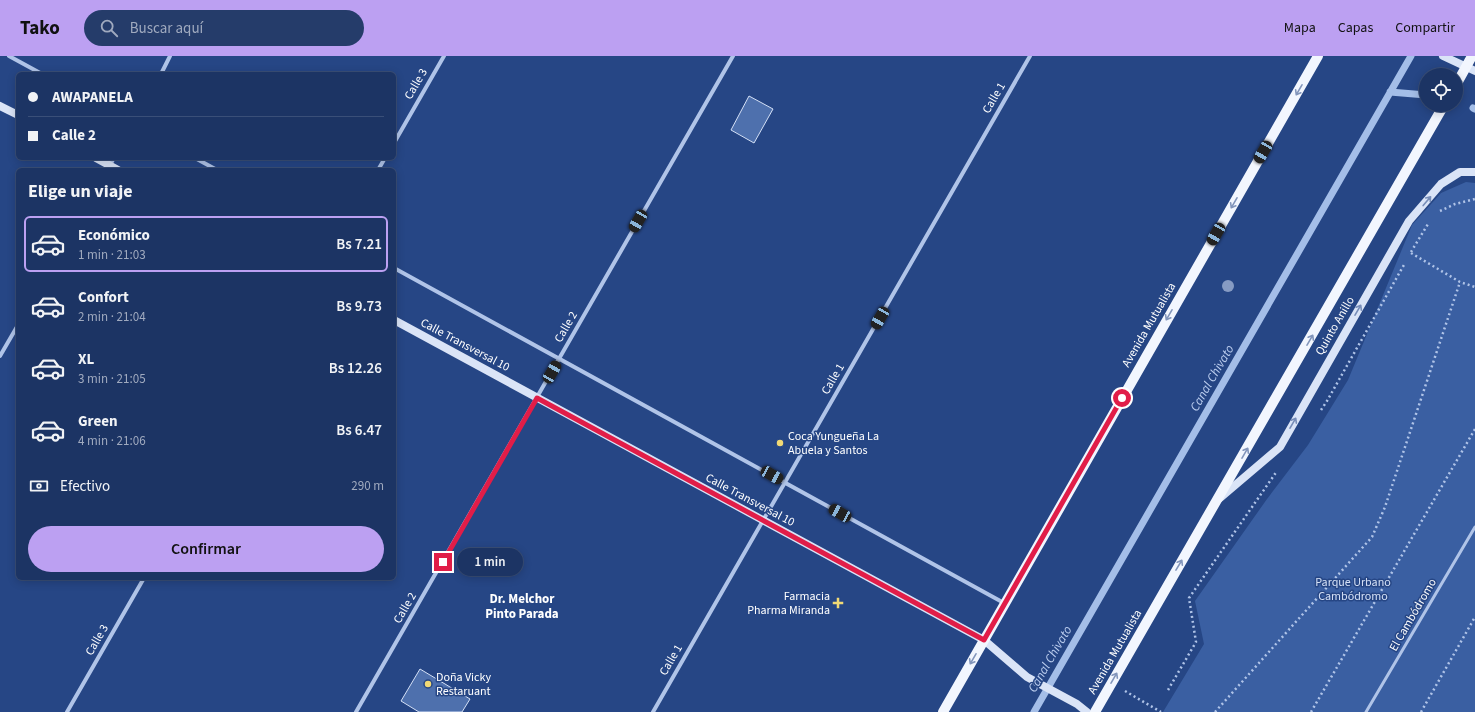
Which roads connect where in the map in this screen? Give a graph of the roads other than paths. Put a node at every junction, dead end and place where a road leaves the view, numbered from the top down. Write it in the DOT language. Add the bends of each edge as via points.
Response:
graph roads {
  1 [pos="9,56"];
  2 [pos="170,56"];
  3 [pos="444,56"];
  4 [pos="733,56"];
  5 [pos="1030,56"];
  6 [pos="1318,56"];
  7 [pos="1444,56"];
  8 [pos="1472,56"];
  9 [pos="1470,69"];
  10 [pos="38,72"];
  11 [pos="162,72"];
  12 [pos="1463,77"];
  13 [pos="0,106"];
  14 [pos="1440,112"];
  15 [pos="16,114"];
  16 [pos="396,140"];
  17 [pos="101,160"];
  18 [pos="198,160"];
  19 [pos="110,164"];
  20 [pos="212,168"];
  21 [pos="1475,172"];
  22 [pos="396,269"];
  23 [pos="396,321"];
  24 [pos="16,328"];
  25 [pos="0,356"];
  26 [pos="559,359"];
  27 [pos="537,398"];
  28 [pos="785,483"];
  29 [pos="1218,500"];
  30 [pos="763,520"];
  31 [pos="1475,526"];
  32 [pos="143,580"];
  33 [pos="1004,603"];
  34 [pos="984,640"];
  35 [pos="67,712"];
  36 [pos="356,712"];
  37 [pos="653,712"];
  38 [pos="943,712"];
  39 [pos="1087,712"];
  40 [pos="1095,712"];
  41 [pos="1366,712"];
  1 -- 10 [label="street"];
  2 -- 11 [label="street"];
  3 -- 16 [label="street, Calle 3"];
  4 -- 26 [label="street, Calle 2"];
  5 -- 28 [label="street, Calle 1"];
  6 -- 33 [label="main road, Avenida Mutualista, one-way"];
  7 -- 9 [label="street"];
  8 -- 9 [label="main road"];
  9 -- 12 [label="main road"];
  13 -- 15 [label="street"];
  29 -- 14 [label="main road, Avenida Mutualista, one-way"];
  17 -- 19 [label="street"];
  18 -- 20 [label="street"];
  29 -- 21 [label="street, Quinto Anillo, one-way" via="1280,447 1409,221 1441,184 1460,172"];
  22 -- 26 [label="street"];
  23 -- 27 [label="street, Calle Transversal 10"];
  24 -- 25 [label="street"];
  26 -- 27 [label="street, Calle 2"];
  26 -- 28 [label="street"];
  27 -- 30 [label="street, Calle Transversal 10"];
  27 -- 36 [label="street, Calle 2"];
  28 -- 30 [label="street, Calle 1"];
  28 -- 33 [label="street"];
  40 -- 29 [label="main road, Avenida Mutualista, one-way"];
  30 -- 34 [label="street, Calle Transversal 10"];
  30 -- 37 [label="street, Calle 1"];
  31 -- 41 [label="lane, El Cambódromo"];
  32 -- 35 [label="street, Calle 3"];
  33 -- 34 [label="main road, Avenida Mutualista"];
  34 -- 38 [label="main road, Avenida Mutualista, one-way"];
  34 -- 39 [label="street, Calle Transversal 10" via="1027,677"];
}
